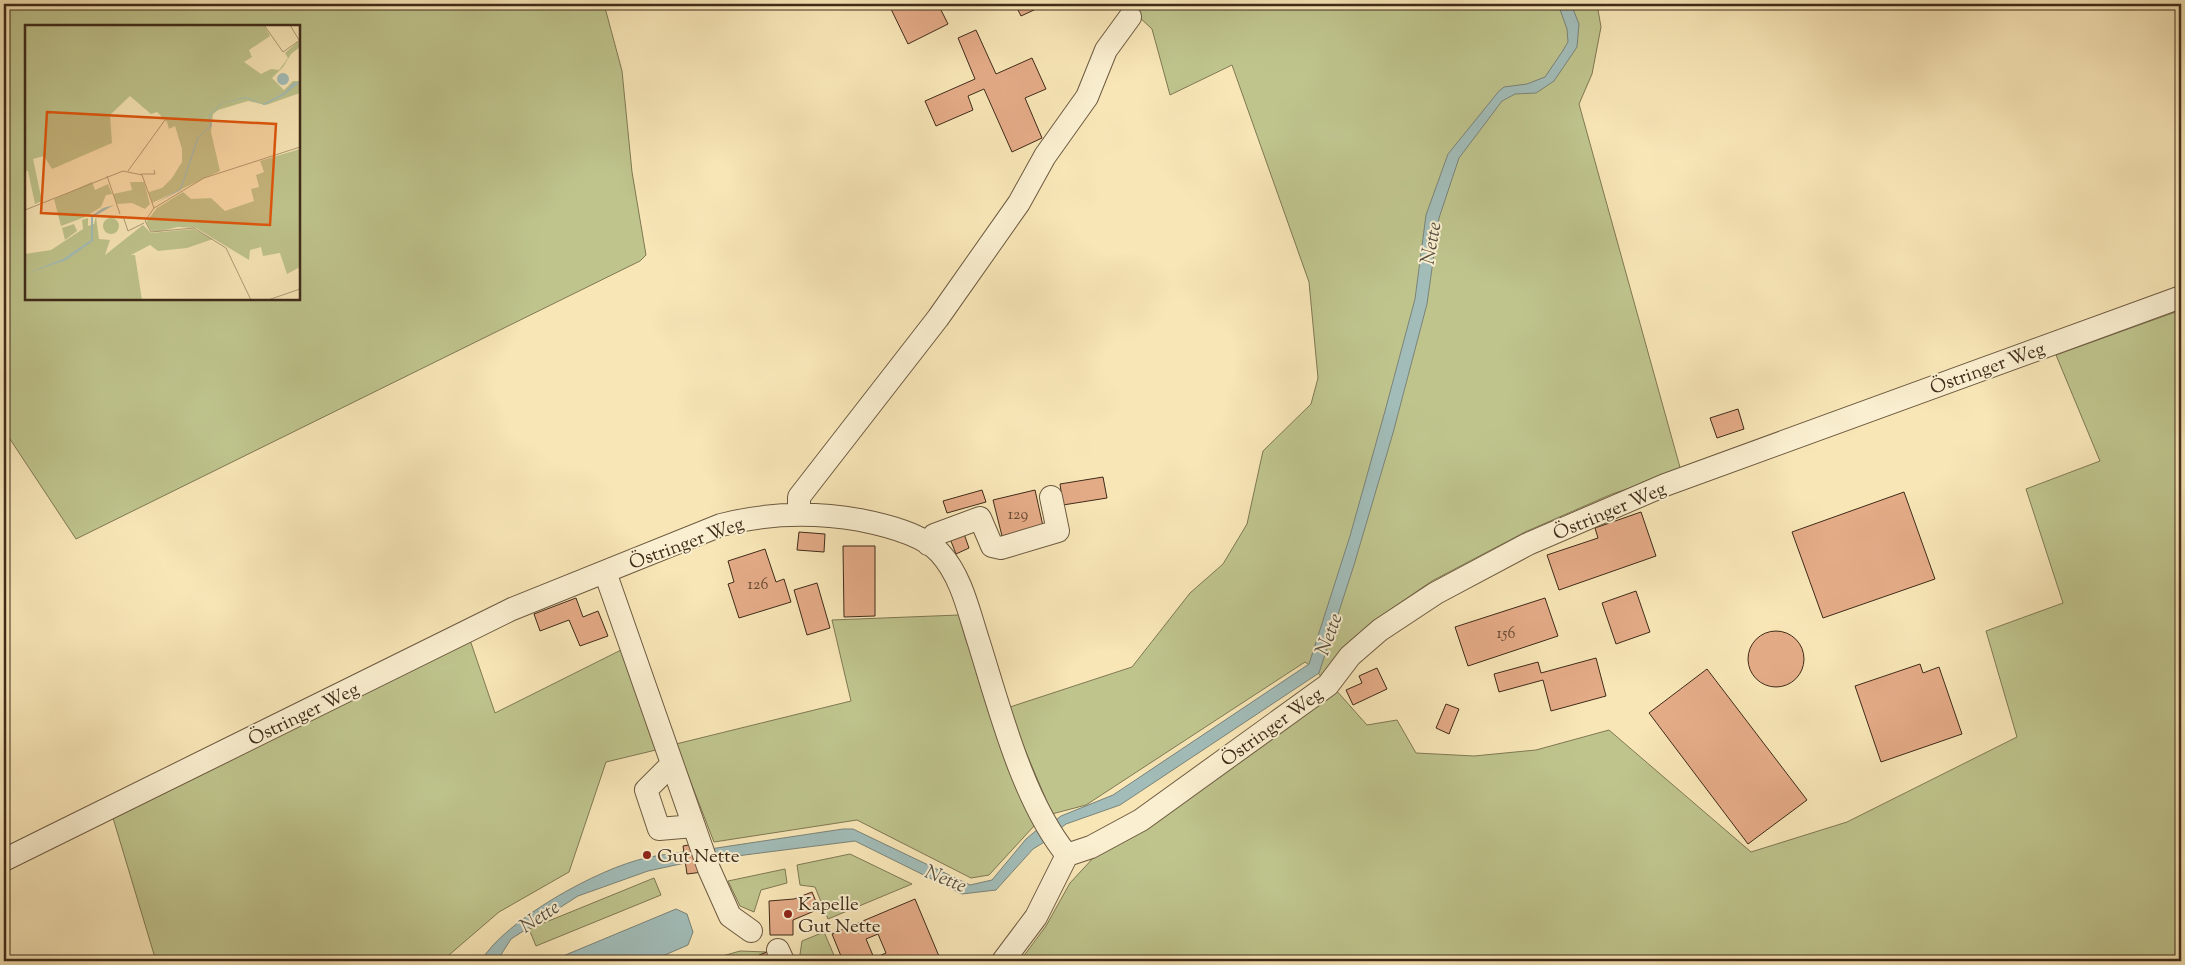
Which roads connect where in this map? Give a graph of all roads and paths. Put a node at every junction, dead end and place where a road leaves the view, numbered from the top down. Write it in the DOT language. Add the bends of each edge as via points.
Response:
graph roads {
  1 [pos="1130,17"];
  2 [pos="2181,297"];
  3 [pos="1051,496"];
  4 [pos="799,514"];
  5 [pos="928,544"];
  6 [pos="605,572"];
  7 [pos="672,764"];
  8 [pos="696,831"];
  9 [pos="1062,849"];
  10 [pos="4,860"];
  11 [pos="751,931"];
  12 [pos="1004,961"];
  1 -- 4 [label="street" via="1106,50 1087,97 1045,156 1019,203 938,318 799,497"];
  2 -- 9 [label="street, Östringer Weg" via="1665,485 1528,544 1436,593 1380,630 1350,656 1328,685 1141,820 1091,848"];
  3 -- 5 [label="street" via="1058,531 1001,548 992,546 980,518 934,535"];
  4 -- 5 [label="street, Östringer Weg" via="837,516 880,524"];
  4 -- 6 [label="street, Östringer Weg" via="752,517 721,525"];
  5 -- 9 [label="street, Östringer Weg" via="947,563 965,597 1008,736 1037,806"];
  6 -- 7 [label="street, Östringer Weg"];
  6 -- 10 [label="street, Östringer Weg" via="466,630"];
  7 -- 8 [label="street, Östringer Weg"];
  7 -- 8 [label="street" via="646,790 659,829"];
  8 -- 11 [label="street, Östringer Weg" via="730,916"];
  9 -- 12 [label="street" via="1036,917"];
}
